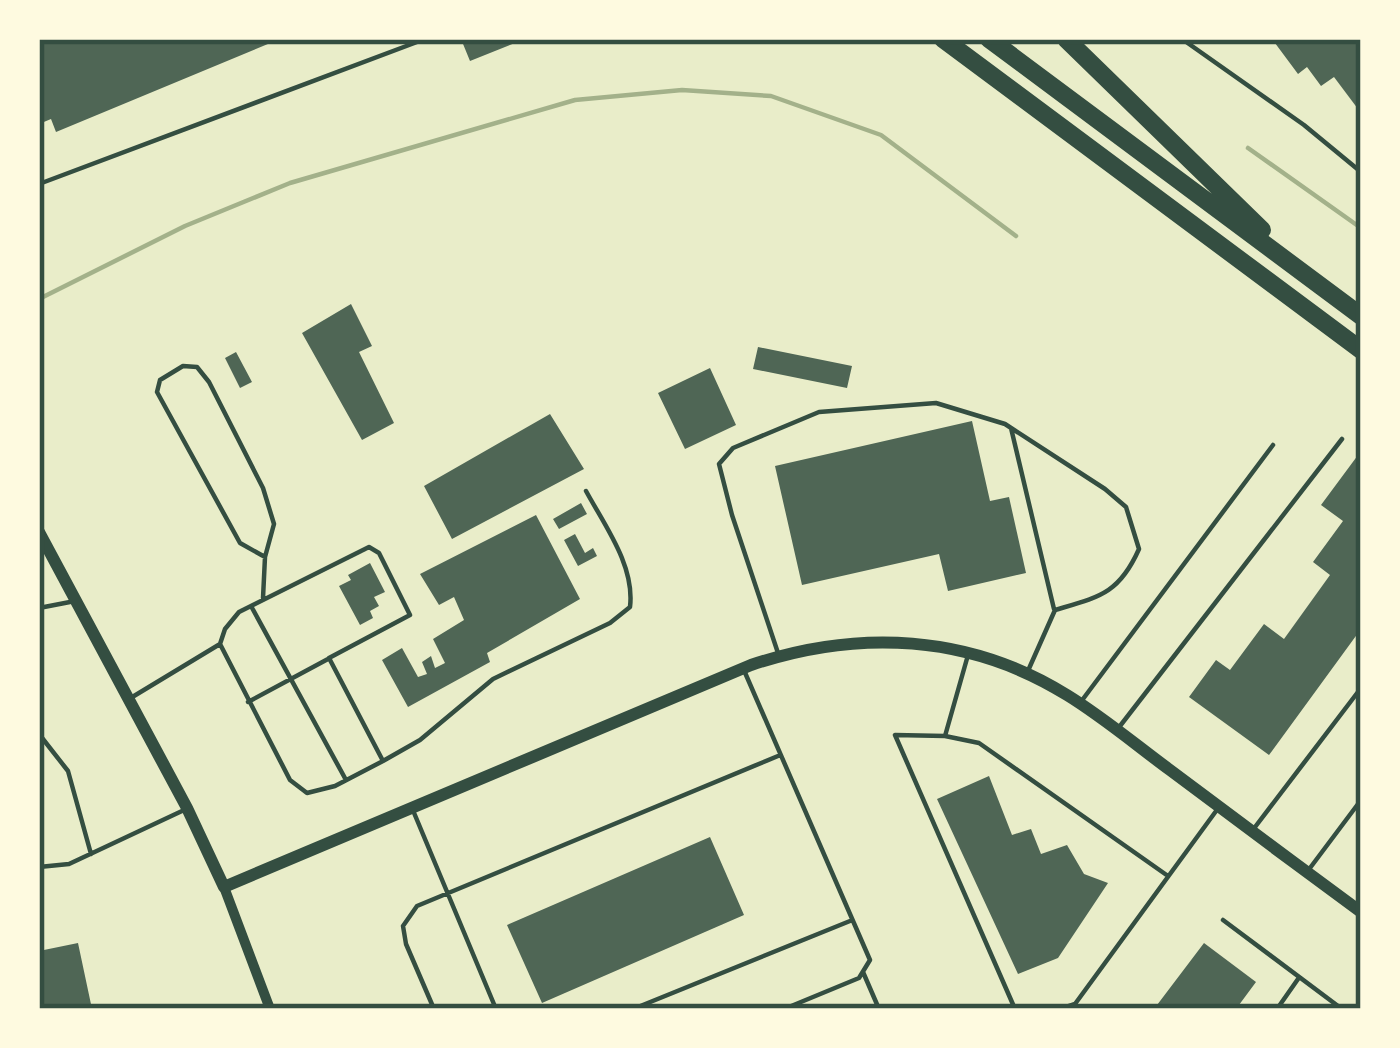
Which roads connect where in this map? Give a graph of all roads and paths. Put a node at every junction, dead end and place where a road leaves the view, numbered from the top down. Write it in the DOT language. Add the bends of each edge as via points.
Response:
graph roads {
  1 [pos="424,39"];
  2 [pos="943,39"];
  3 [pos="989,39"];
  4 [pos="1066,39"];
  5 [pos="1182,39"];
  6 [pos="1361,172"];
  7 [pos="39,184"];
  8 [pos="1327,290"];
  9 [pos="1361,316"];
  10 [pos="1361,350"];
  11 [pos="1011,428"];
  12 [pos="1342,439"];
  13 [pos="1273,445"];
  14 [pos="586,491"];
  15 [pos="39,532"];
  16 [pos="266,557"];
  17 [pos="263,598"];
  18 [pos="76,601"];
  19 [pos="251,605"];
  20 [pos="39,608"];
  21 [pos="1054,610"];
  22 [pos="220,644"];
  23 [pos="969,652"];
  24 [pos="779,656"];
  25 [pos="329,658"];
  26 [pos="743,668"];
  27 [pos="1027,674"];
  28 [pos="291,679"];
  29 [pos="1361,688"];
  30 [pos="129,699"];
  31 [pos="248,702"];
  32 [pos="1080,704"];
  33 [pos="1117,731"];
  34 [pos="39,734"];
  35 [pos="945,736"];
  36 [pos="778,756"];
  37 [pos="383,761"];
  38 [pos="346,780"];
  39 [pos="1361,800"];
  40 [pos="1219,807"];
  41 [pos="187,808"];
  42 [pos="412,808"];
  43 [pos="1252,831"];
  44 [pos="91,854"];
  45 [pos="39,867"];
  46 [pos="1307,872"];
  47 [pos="1168,876"];
  48 [pos="224,887"];
  49 [pos="447,894"];
  50 [pos="1361,912"];
  51 [pos="852,920"];
  52 [pos="1223,920"];
  53 [pos="863,972"];
  54 [pos="1299,977"];
  55 [pos="270,1009"];
  56 [pos="434,1009"];
  57 [pos="496,1009"];
  58 [pos="633,1009"];
  59 [pos="784,1009"];
  60 [pos="878,1009"];
  61 [pos="1015,1009"];
  62 [pos="1060,1009"];
  63 [pos="1276,1009"];
  64 [pos="1342,1009"];
  1 -- 7 [label="lane"];
  2 -- 10 [label="highway"];
  3 -- 8 [label="highway"];
  4 -- 8 [label="highway"];
  5 -- 6 [label="lane"];
  8 -- 9 [label="highway"];
  11 -- 21 [label="lane"];
  11 -- 21 [label="lane" via="1126,507 1139,549 1106,595"];
  11 -- 24 [label="lane" via="937,404 842,410 733,448 719,464"];
  12 -- 33 [label="lane"];
  13 -- 32 [label="lane"];
  14 -- 37 [label="lane" via="632,587 630,607 493,679"];
  15 -- 18 [label="street"];
  16 -- 16 [label="lane" via="274,524 263,488 209,382 197,367 182,366 160,380 157,392 240,544"];
  16 -- 17 [label="lane"];
  17 -- 19 [label="lane"];
  17 -- 25 [label="lane" via="369,547 379,553 410,615"];
  18 -- 20 [label="lane"];
  18 -- 30 [label="street"];
  19 -- 22 [label="lane"];
  19 -- 28 [label="lane"];
  21 -- 27 [label="lane"];
  22 -- 30 [label="lane"];
  22 -- 31 [label="lane"];
  23 -- 24 [label="street" via="859,641"];
  23 -- 27 [label="street"];
  23 -- 35 [label="lane"];
  24 -- 26 [label="street"];
  25 -- 28 [label="lane"];
  25 -- 37 [label="lane"];
  26 -- 36 [label="lane"];
  26 -- 42 [label="street"];
  27 -- 32 [label="street"];
  28 -- 31 [label="lane"];
  28 -- 38 [label="lane"];
  29 -- 43 [label="lane"];
  30 -- 41 [label="street"];
  31 -- 38 [label="lane" via="298,788 307,793"];
  32 -- 33 [label="street"];
  33 -- 40 [label="street"];
  34 -- 44 [label="lane" via="68,771"];
  35 -- 47 [label="lane" via="979,743"];
  35 -- 61 [label="lane" via="895,734"];
  36 -- 49 [label="lane"];
  36 -- 51 [label="lane"];
  37 -- 38 [label="lane"];
  39 -- 46 [label="lane"];
  40 -- 43 [label="street"];
  40 -- 47 [label="lane"];
  41 -- 44 [label="lane"];
  41 -- 48 [label="street"];
  42 -- 48 [label="street"];
  42 -- 49 [label="lane"];
  43 -- 46 [label="street"];
  44 -- 45 [label="lane"];
  46 -- 50 [label="street"];
  47 -- 62 [label="lane" via="1075,1004"];
  48 -- 55 [label="street"];
  49 -- 56 [label="lane" via="417,906 404,926"];
  49 -- 57 [label="lane"];
  51 -- 53 [label="lane" via="870,960"];
  51 -- 58 [label="lane"];
  52 -- 54 [label="lane"];
  53 -- 59 [label="lane"];
  53 -- 60 [label="lane"];
  54 -- 63 [label="lane"];
  54 -- 64 [label="lane"];
}
